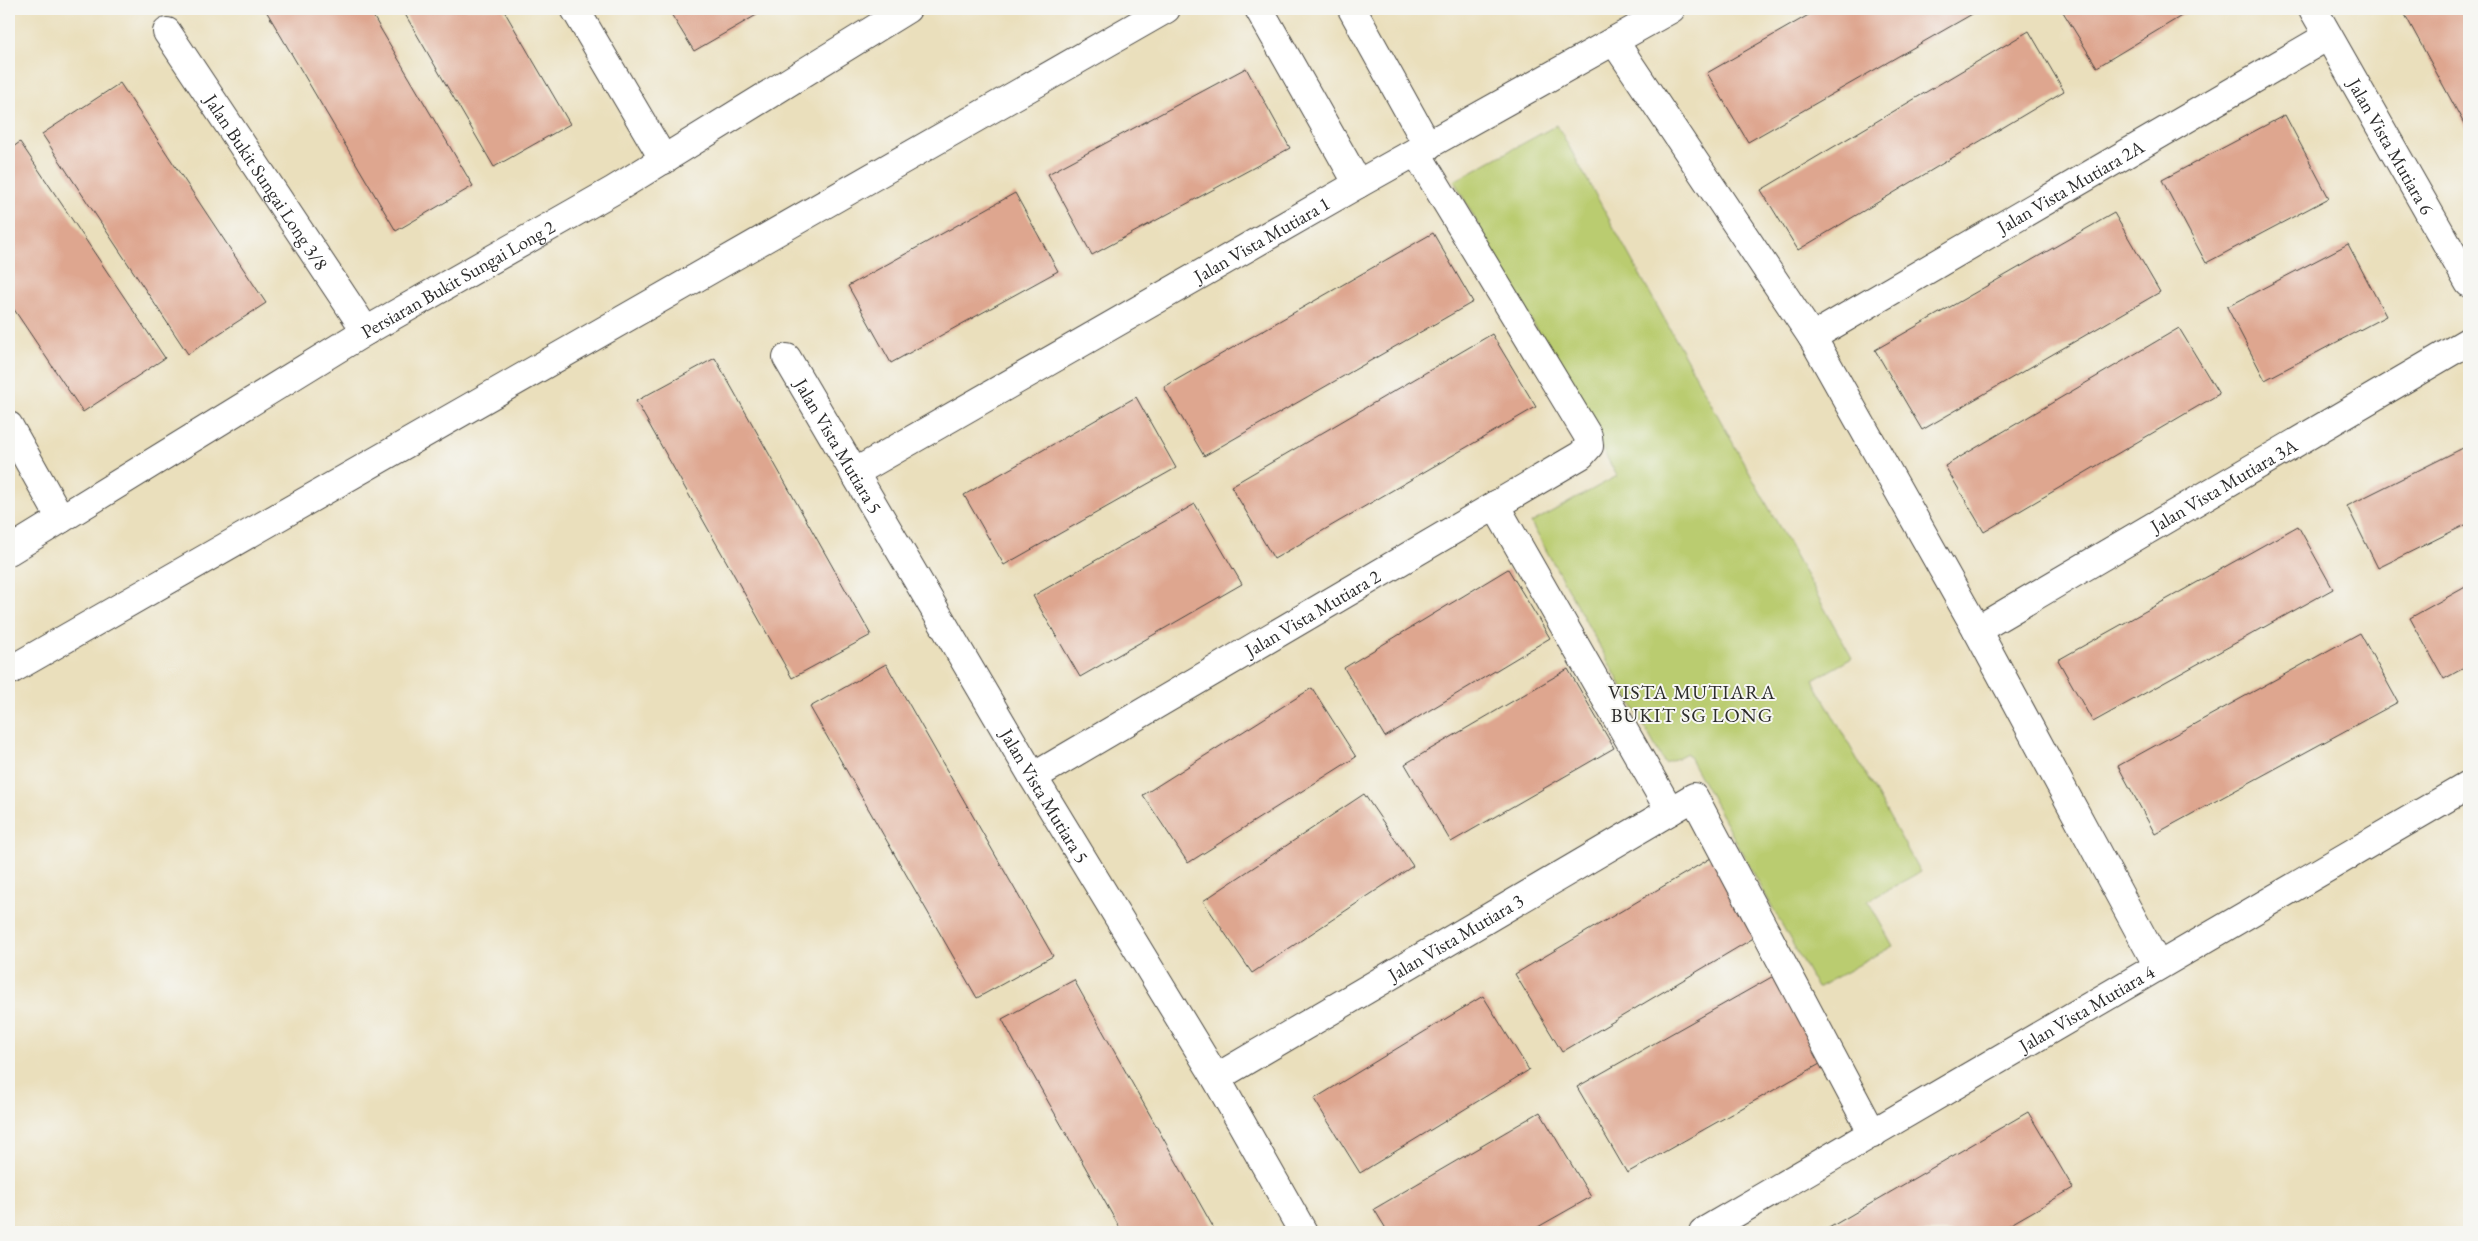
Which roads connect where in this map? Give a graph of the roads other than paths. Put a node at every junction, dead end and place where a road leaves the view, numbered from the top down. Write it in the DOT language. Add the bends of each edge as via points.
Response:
graph roads {
  1 [pos="575,9"];
  2 [pos="907,9"];
  3 [pos="1166,9"];
  4 [pos="1259,9"];
  5 [pos="1352,9"];
  6 [pos="1670,9"];
  7 [pos="2312,9"];
  8 [pos="167,32"];
  9 [pos="2328,36"];
  10 [pos="1614,41"];
  11 [pos="1422,149"];
  12 [pos="664,160"];
  13 [pos="1358,184"];
  14 [pos="2469,283"];
  15 [pos="366,331"];
  16 [pos="1812,337"];
  17 [pos="2469,340"];
  18 [pos="787,358"];
  19 [pos="9,426"];
  20 [pos="854,473"];
  21 [pos="1495,504"];
  22 [pos="61,519"];
  23 [pos="9,551"];
  24 [pos="1977,630"];
  25 [pos="9,671"];
  26 [pos="1033,777"];
  27 [pos="2469,784"];
  28 [pos="1670,811"];
  29 [pos="2158,966"];
  30 [pos="1216,1078"];
  31 [pos="1872,1134"];
  32 [pos="1303,1232"];
  33 [pos="1703,1232"];
  1 -- 12 [label="street"];
  2 -- 12 [label="street, Persiaran Bukit Sungai Long 2"];
  3 -- 25 [label="street"];
  4 -- 13 [label="street"];
  5 -- 11 [label="street"];
  6 -- 10 [label="street, Jalan Vista Mutiara 1"];
  7 -- 9 [label="street, Jalan Vista Mutiara 6"];
  8 -- 15 [label="street, Jalan Bukit Sungai Long 3/8"];
  9 -- 14 [label="street, Jalan Vista Mutiara 6"];
  9 -- 16 [label="street, Jalan Vista Mutiara 2A"];
  10 -- 11 [label="street, Jalan Vista Mutiara 1"];
  10 -- 16 [label="street"];
  11 -- 13 [label="street, Jalan Vista Mutiara 1"];
  11 -- 21 [label="street, Jalan Vista Mutiara 2" via="1588,436 1589,446 1581,455"];
  12 -- 15 [label="street, Persiaran Bukit Sungai Long 2"];
  13 -- 20 [label="street, Jalan Vista Mutiara 1"];
  15 -- 22 [label="street, Persiaran Bukit Sungai Long 2"];
  16 -- 24 [label="street"];
  17 -- 24 [label="street, Jalan Vista Mutiara 3A"];
  18 -- 20 [label="street, Jalan Vista Mutiara 5"];
  19 -- 22 [label="street"];
  20 -- 26 [label="street, Jalan Vista Mutiara 5"];
  21 -- 26 [label="street, Jalan Vista Mutiara 2"];
  21 -- 28 [label="street"];
  22 -- 23 [label="street, Persiaran Bukit Sungai Long 2"];
  24 -- 29 [label="street"];
  26 -- 30 [label="street, Jalan Vista Mutiara 5"];
  27 -- 29 [label="street, Jalan Vista Mutiara 4"];
  28 -- 30 [label="street, Jalan Vista Mutiara 3"];
  28 -- 31 [label="street, Jalan Vista Mutiara 3" via="1694,798"];
  29 -- 31 [label="street, Jalan Vista Mutiara 4"];
  30 -- 32 [label="street, Jalan Vista Mutiara 5"];
  31 -- 33 [label="street, Jalan Vista Mutiara 4"];
}
